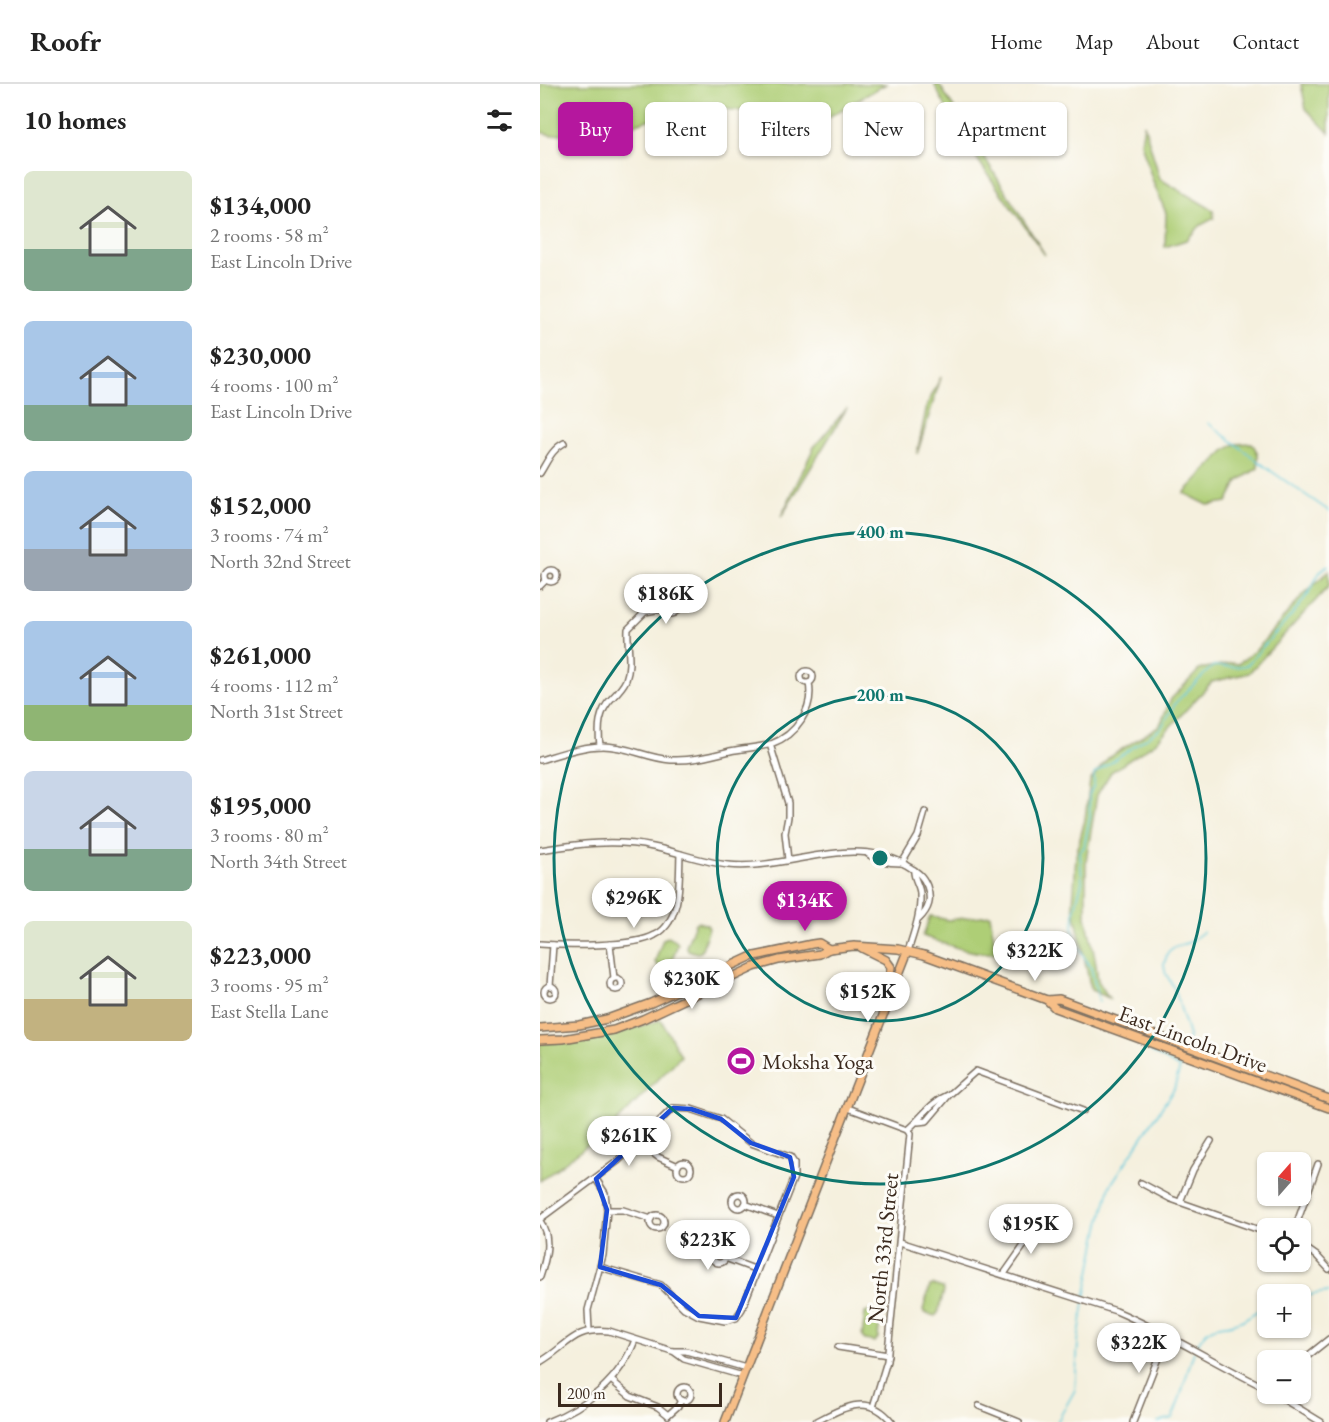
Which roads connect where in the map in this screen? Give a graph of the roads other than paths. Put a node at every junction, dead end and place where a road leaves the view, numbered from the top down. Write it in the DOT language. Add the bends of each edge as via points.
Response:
graph roads {
  1 [pos="564,443"];
  2 [pos="540,473"];
  3 [pos="546,580"];
  4 [pos="540,586"];
  5 [pos="666,608"];
  6 [pos="809,683"];
  7 [pos="770,744"];
  8 [pos="600,746"];
  9 [pos="540,760"];
  10 [pos="924,812"];
  11 [pos="540,850"];
  12 [pos="680,854"];
  13 [pos="788,860"];
  14 [pos="902,863"];
  15 [pos="914,870"];
  16 [pos="926,883"];
  17 [pos="919,886"];
  18 [pos="919,919"];
  19 [pos="540,944"];
  20 [pos="610,944"];
  21 [pos="553,945"];
  22 [pos="860,946"];
  23 [pos="829,949"];
  24 [pos="908,951"];
  25 [pos="614,978"];
  26 [pos="550,986"];
  27 [pos="1047,1000"];
  28 [pos="885,1013"];
  29 [pos="540,1028"];
  30 [pos="540,1040"];
  31 [pos="1175,1043"];
  32 [pos="1172,1051"];
  33 [pos="1329,1098"];
  34 [pos="848,1108"];
  35 [pos="1329,1108"];
  36 [pos="1083,1110"];
  37 [pos="907,1130"];
  38 [pos="1211,1141"];
  39 [pos="639,1142"];
  40 [pos="1318,1164"];
  41 [pos="678,1166"];
  42 [pos="596,1179"];
  43 [pos="1142,1183"];
  44 [pos="1180,1202"];
  45 [pos="745,1204"];
  46 [pos="607,1210"];
  47 [pos="778,1216"];
  48 [pos="1299,1218"];
  49 [pos="651,1219"];
  50 [pos="540,1220"];
  51 [pos="1039,1224"];
  52 [pos="1257,1229"];
  53 [pos="900,1242"];
  54 [pos="1311,1252"];
  55 [pos="725,1258"];
  56 [pos="600,1267"];
  57 [pos="1329,1269"];
  58 [pos="757,1270"];
  59 [pos="541,1273"];
  60 [pos="1004,1274"];
  61 [pos="589,1330"];
  62 [pos="1167,1335"];
  63 [pos="635,1340"];
  64 [pos="1329,1340"];
  65 [pos="838,1347"];
  66 [pos="672,1351"];
  67 [pos="1311,1354"];
  68 [pos="888,1355"];
  69 [pos="540,1362"];
  70 [pos="746,1368"];
  71 [pos="743,1376"];
  72 [pos="611,1380"];
  73 [pos="1257,1384"];
  74 [pos="681,1400"];
  75 [pos="1291,1404"];
  76 [pos="979,1406"];
  77 [pos="873,1407"];
  78 [pos="668,1415"];
  79 [pos="547,1422"];
  80 [pos="669,1422"];
  81 [pos="725,1422"];
  82 [pos="815,1422"];
  83 [pos="892,1422"];
  84 [pos="1019,1422"];
  85 [pos="1133,1422"];
  86 [pos="1321,1422"];
  1 -- 2 [label="street" via="552,453"];
  3 -- 4 [label="street"];
  5 -- 8 [label="street" via="645,612 628,629 630,663 626,681 599,721"];
  6 -- 7 [label="street" via="809,703 799,724"];
  7 -- 8 [label="street" via="687,760"];
  7 -- 13 [label="street" via="788,803"];
  8 -- 9 [label="street"];
  10 -- 14 [label="street" via="918,836"];
  11 -- 12 [label="street" via="612,843 652,846"];
  12 -- 13 [label="street" via="728,865"];
  12 -- 20 [label="street" via="675,906 666,926 646,939"];
  13 -- 14 [label="street" via="847,851"];
  14 -- 15 [label="street"];
  15 -- 16 [label="street"];
  15 -- 17 [label="street"];
  16 -- 17 [label="street"];
  16 -- 18 [label="street" via="930,900"];
  17 -- 18 [label="street"];
  18 -- 24 [label="street"];
  19 -- 21 [label="street"];
  20 -- 21 [label="street"];
  20 -- 25 [label="street"];
  21 -- 26 [label="street"];
  22 -- 23 [label="main road, East Lincoln Drive"];
  22 -- 24 [label="main road, East Lincoln Drive"];
  22 -- 28 [label="main road" via="891,967 883,996"];
  23 -- 29 [label="main road, East Lincoln Drive" via="819,943 750,957 624,1013 579,1025"];
  23 -- 30 [label="main road, East Lincoln Drive" via="754,967 614,1030"];
  24 -- 27 [label="main road, East Lincoln Drive"];
  24 -- 28 [label="main road"];
  27 -- 31 [label="main road, East Lincoln Drive" via="1059,999"];
  27 -- 32 [label="main road, East Lincoln Drive" via="1055,1008"];
  28 -- 34 [label="main road"];
  31 -- 32 [label="main road"];
  31 -- 33 [label="main road, East Lincoln Drive"];
  32 -- 35 [label="main road, East Lincoln Drive"];
  34 -- 37 [label="street"];
  34 -- 70 [label="main road"];
  36 -- 37 [label="street" via="976,1071 927,1121"];
  37 -- 53 [label="street, North 33rd Street" via="910,1138"];
  38 -- 44 [label="street"];
  39 -- 41 [label="street"];
  39 -- 42 [label="street"];
  39 -- 47 [label="street" via="673,1108 691,1108 721,1119 751,1143 790,1158 795,1172"];
  40 -- 48 [label="street"];
  42 -- 46 [label="street"];
  42 -- 50 [label="street"];
  43 -- 44 [label="street"];
  44 -- 52 [label="street"];
  45 -- 47 [label="street"];
  46 -- 49 [label="street" via="623,1210"];
  46 -- 56 [label="street"];
  47 -- 58 [label="street"];
  50 -- 59 [label="street" via="548,1239"];
  51 -- 60 [label="street"];
  53 -- 60 [label="street"];
  53 -- 68 [label="street, North 33rd Street"];
  54 -- 57 [label="street"];
  55 -- 58 [label="street"];
  56 -- 58 [label="street" via="661,1285 699,1317 725,1321 736,1318 742,1309"];
  56 -- 61 [label="street" via="588,1310"];
  60 -- 62 [label="street" via="1127,1315"];
  61 -- 63 [label="street" via="609,1331"];
  61 -- 69 [label="street"];
  62 -- 73 [label="street"];
  62 -- 85 [label="street"];
  63 -- 66 [label="street"];
  63 -- 72 [label="street" via="626,1361"];
  64 -- 67 [label="street"];
  65 -- 68 [label="street"];
  66 -- 70 [label="street" via="687,1351"];
  66 -- 71 [label="street" via="684,1359"];
  68 -- 77 [label="street, North 33rd Street"];
  70 -- 71 [label="main road"];
  71 -- 81 [label="main road"];
  72 -- 78 [label="street" via="630,1396"];
  72 -- 79 [label="street" via="566,1415"];
  74 -- 78 [label="street"];
  75 -- 86 [label="street"];
  76 -- 84 [label="street"];
  77 -- 82 [label="street" via="850,1406"];
  77 -- 83 [label="street"];
  78 -- 80 [label="street"];
}
